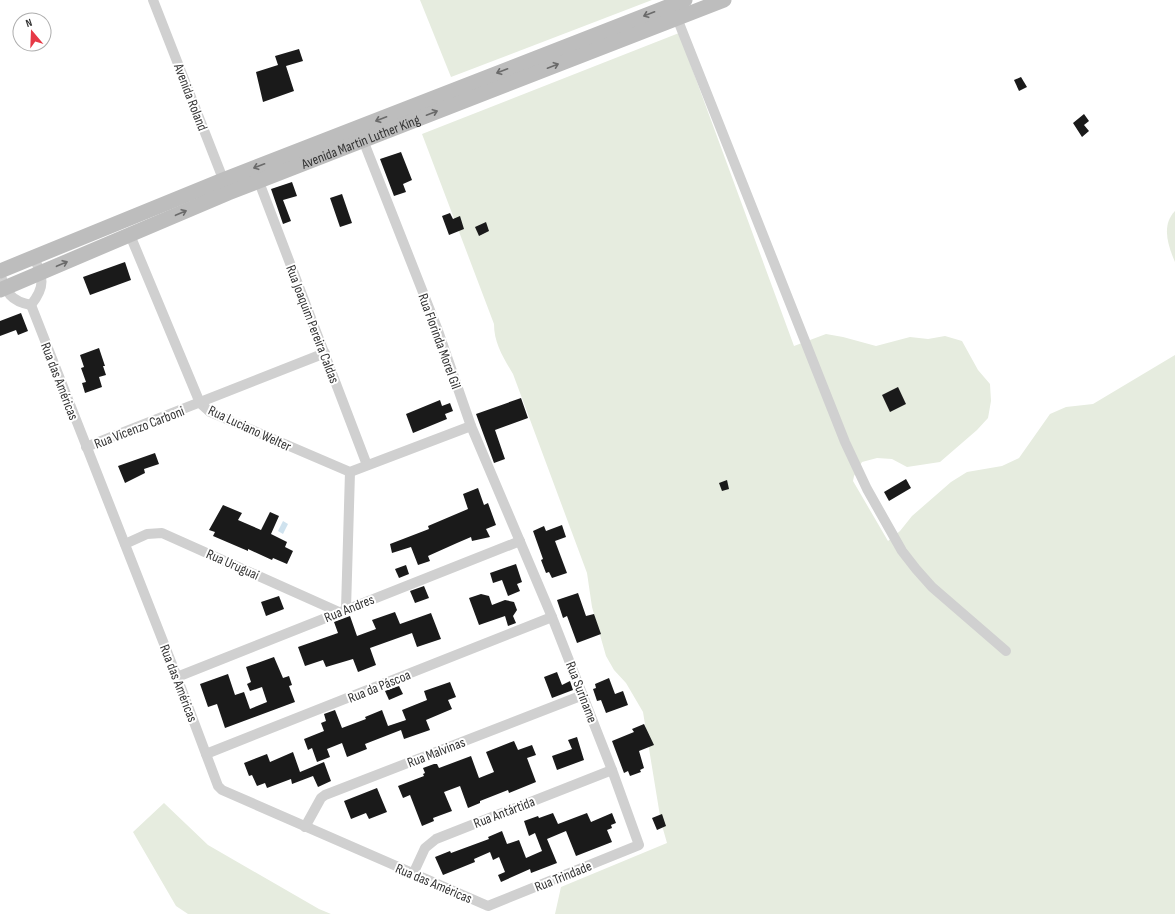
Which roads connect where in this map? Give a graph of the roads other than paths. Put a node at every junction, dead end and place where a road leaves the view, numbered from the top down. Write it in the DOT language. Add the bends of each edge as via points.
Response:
graph roads {
  1 [pos="153,0"];
  2 [pos="685,0"];
  3 [pos="724,0"];
  4 [pos="677,18"];
  5 [pos="363,140"];
  6 [pos="259,182"];
  7 [pos="226,187"];
  8 [pos="130,235"];
  9 [pos="34,257"];
  10 [pos="0,271"];
  11 [pos="41,273"];
  12 [pos="0,274"];
  13 [pos="3,289"];
  14 [pos="31,305"];
  15 [pos="325,353"];
  16 [pos="200,403"];
  17 [pos="471,426"];
  18 [pos="86,447"];
  19 [pos="367,465"];
  20 [pos="350,472"];
  21 [pos="520,541"];
  22 [pos="125,544"];
  23 [pos="343,611"];
  24 [pos="552,617"];
  25 [pos="1006,651"];
  26 [pos="178,677"];
  27 [pos="583,695"];
  28 [pos="206,754"];
  29 [pos="612,770"];
  30 [pos="305,827"];
  31 [pos="639,845"];
  32 [pos="413,874"];
  33 [pos="488,906"];
  1 -- 7 [label="street, Avenida Roland"];
  2 -- 7 [label="main road, Avenida Martin Luther King, one-way"];
  3 -- 4 [label="main road, Avenida Martin Luther King"];
  5 -- 4 [label="main road, Avenida Martin Luther King, one-way"];
  4 -- 25 [label="street" via="842,434 868,489 902,551 916,569"];
  5 -- 6 [label="main road, Avenida Martin Luther King"];
  5 -- 17 [label="street, Rua Florinda Morel Gil" via="437,328"];
  6 -- 7 [label="main road, Avenida Martin Luther King"];
  6 -- 15 [label="street, Rua Joaquim Pereira Caldas"];
  8 -- 7 [label="main road, Avenida Martin Luther King, one-way"];
  7 -- 9 [label="main road, Avenida Martin Luther King"];
  11 -- 8 [label="main road, Avenida Martin Luther King, one-way"];
  8 -- 16 [label="street, Rua Luciano Welter"];
  9 -- 10 [label="main road, Avenida Martin Luther King"];
  9 -- 11 [label="street"];
  11 -- 13 [label="main road, Avenida Martin Luther King"];
  11 -- 14 [label="street" via="41,291"];
  12 -- 13 [label="street"];
  13 -- 14 [label="street" via="16,301"];
  14 -- 18 [label="street, Rua das Américas"];
  15 -- 16 [label="street, Rua Vicenzo Carboni"];
  15 -- 19 [label="street, Rua Joaquim Pereira Caldas"];
  16 -- 18 [label="street, Rua Vicenzo Carboni"];
  16 -- 20 [label="street, Rua Luciano Welter" via="210,412"];
  17 -- 19 [label="street"];
  17 -- 21 [label="street, Rua Florinda Morel Gil"];
  18 -- 22 [label="street, Rua das Américas"];
  19 -- 20 [label="street"];
  20 -- 23 [label="street"];
  21 -- 23 [label="street, Rua Andres"];
  21 -- 24 [label="street, Rua Suriname"];
  22 -- 23 [label="street, Rua Uruguai" via="147,534 162,533"];
  22 -- 26 [label="street, Rua das Américas"];
  23 -- 26 [label="street, Rua Andres"];
  24 -- 27 [label="street, Rua Suriname"];
  24 -- 28 [label="street, Rua da Páscoa"];
  26 -- 28 [label="street, Rua das Américas"];
  27 -- 29 [label="street, Rua Suriname"];
  27 -- 30 [label="street, Rua Malvinas" via="325,795"];
  28 -- 30 [label="street, Rua das Américas" via="218,786 222,790"];
  29 -- 31 [label="street, Rua Suriname"];
  29 -- 32 [label="street, Rua Antártida" via="436,839 425,848"];
  30 -- 32 [label="street, Rua das Américas"];
  31 -- 33 [label="street, Rua Trindade"];
  32 -- 33 [label="street, Rua das Américas"];
}
